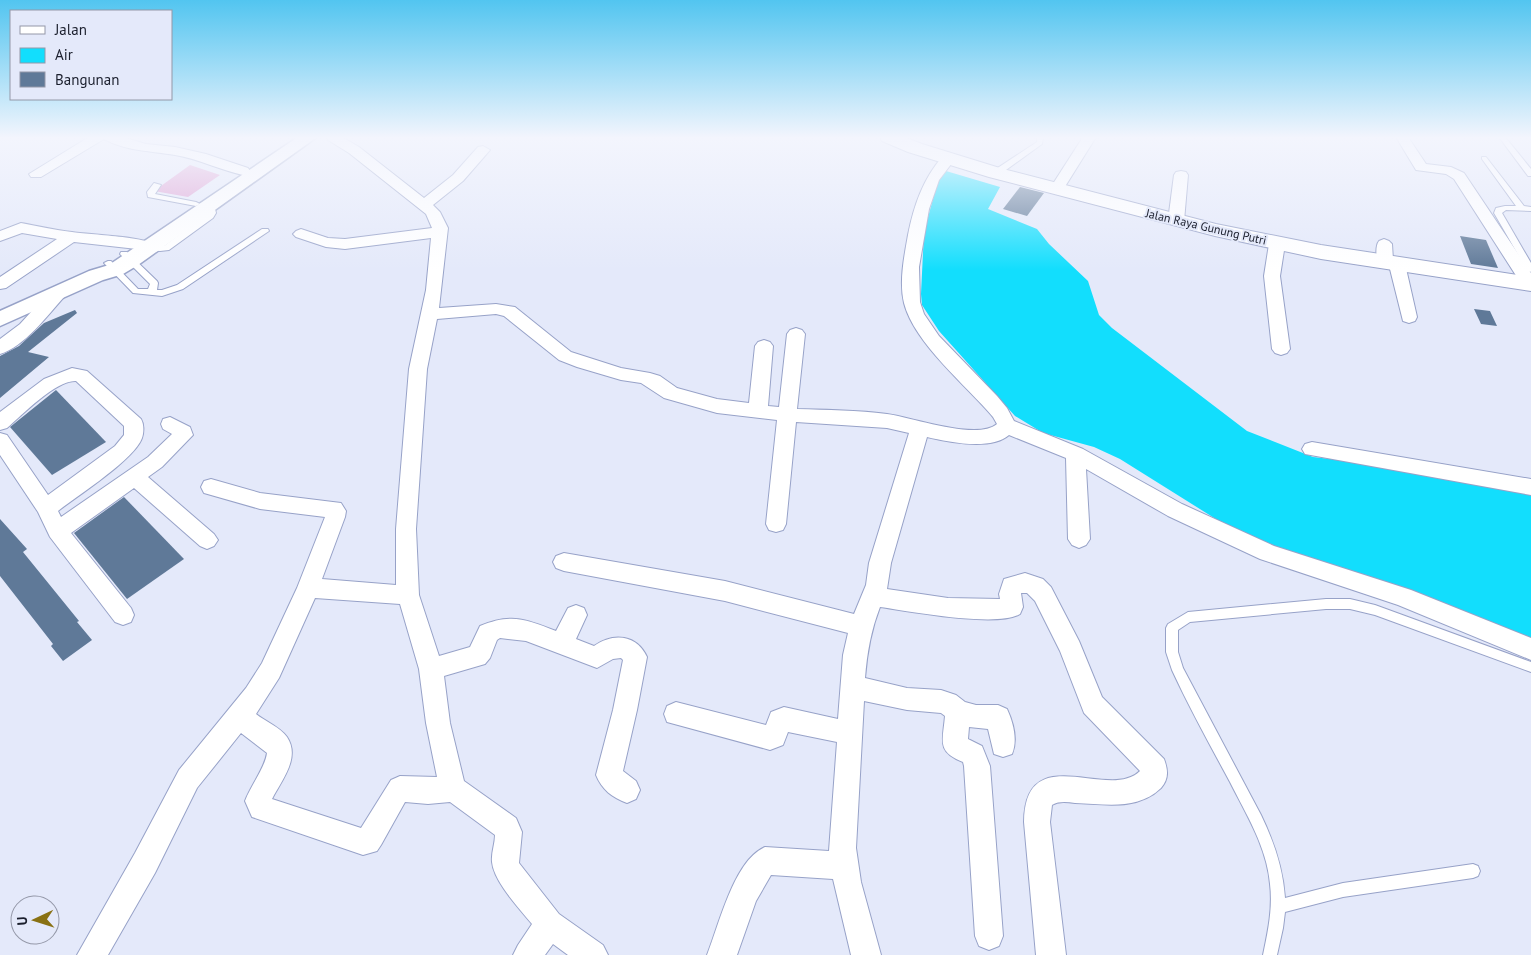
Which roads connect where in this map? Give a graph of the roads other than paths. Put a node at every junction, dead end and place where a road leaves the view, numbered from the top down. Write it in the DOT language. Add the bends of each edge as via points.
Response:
graph roads {
  1 [pos="231,182"];
  2 [pos="240,182"];
  3 [pos="395,182"];
  4 [pos="454,182"];
  5 [pos="932,182"];
  6 [pos="1026,182"];
  7 [pos="1061,182"];
  8 [pos="1180,182"];
  9 [pos="1463,182"];
  10 [pos="1501,182"];
  11 [pos="157,185"];
  12 [pos="1056,190"];
  13 [pos="204,205"];
  14 [pos="424,205"];
  15 [pos="1521,208"];
  16 [pos="1531,209"];
  17 [pos="1176,221"];
  18 [pos="265,230"];
  19 [pos="440,232"];
  20 [pos="301,234"];
  21 [pos="0,236"];
  22 [pos="71,237"];
  23 [pos="1277,244"];
  24 [pos="1389,256"];
  25 [pos="124,259"];
  26 [pos="1531,279"];
  27 [pos="0,284"];
  28 [pos="152,292"];
  29 [pos="58,293"];
  30 [pos="429,314"];
  31 [pos="1409,317"];
  32 [pos="0,319"];
  33 [pos="796,334"];
  34 [pos="764,346"];
  35 [pos="0,348"];
  36 [pos="1280,350"];
  37 [pos="758,411"];
  38 [pos="789,415"];
  39 [pos="0,423"];
  40 [pos="170,424"];
  41 [pos="1007,426"];
  42 [pos="920,428"];
  43 [pos="0,440"];
  44 [pos="1312,449"];
  45 [pos="1076,454"];
  46 [pos="135,477"];
  47 [pos="212,487"];
  48 [pos="1531,487"];
  49 [pos="46,508"];
  50 [pos="776,524"];
  51 [pos="57,531"];
  52 [pos="1079,539"];
  53 [pos="207,540"];
  54 [pos="564,562"];
  55 [pos="308,588"];
  56 [pos="408,595"];
  57 [pos="873,596"];
  58 [pos="123,615"];
  59 [pos="576,615"];
  60 [pos="861,626"];
  61 [pos="561,644"];
  62 [pos="1531,648"];
  63 [pos="1531,667"];
  64 [pos="431,669"];
  65 [pos="854,689"];
  66 [pos="958,712"];
  67 [pos="676,714"];
  68 [pos="239,717"];
  69 [pos="850,733"];
  70 [pos="1003,745"];
  71 [pos="453,789"];
  72 [pos="627,790"];
  73 [pos="844,866"];
  74 [pos="1473,871"];
  75 [pos="1278,907"];
  76 [pos="548,924"];
  77 [pos="989,936"];
  78 [pos="92,955"];
  79 [pos="528,955"];
  80 [pos="593,955"];
  81 [pos="722,955"];
  82 [pos="866,955"];
  83 [pos="1051,955"];
  84 [pos="1270,955"];
  1 -- 13 [label="street"];
  2 -- 13 [label="street"];
  3 -- 14 [label="street"];
  4 -- 14 [label="street"];
  5 -- 41 [label="street" via="916,230 911,292 916,314 993,404"];
  6 -- 12 [label="main road, Jalan Raya Gunung Putri"];
  7 -- 12 [label="street"];
  8 -- 17 [label="street"];
  9 -- 26 [label="street"];
  10 -- 15 [label="lane"];
  11 -- 13 [label="lane" via="151,195"];
  12 -- 17 [label="main road, Jalan Raya Gunung Putri"];
  13 -- 25 [label="street"];
  14 -- 19 [label="street" via="436,217"];
  15 -- 16 [label="lane"];
  15 -- 26 [label="lane" via="1505,208 1498,213"];
  17 -- 23 [label="main road, Jalan Raya Gunung Putri"];
  18 -- 28 [label="lane" via="180,287 165,293"];
  19 -- 20 [label="street" via="345,244"];
  19 -- 30 [label="street"];
  21 -- 22 [label="street" via="21,228"];
  22 -- 25 [label="street"];
  22 -- 27 [label="street"];
  23 -- 24 [label="main road, Jalan Raya Gunung Putri"];
  23 -- 36 [label="street" via="1272,276"];
  24 -- 26 [label="main road, Jalan Raya Gunung Putri"];
  24 -- 31 [label="street"];
  25 -- 28 [label="lane" via="154,283"];
  25 -- 28 [label="lane" via="136,291"];
  25 -- 29 [label="street"];
  29 -- 32 [label="street"];
  29 -- 35 [label="street" via="26,328"];
  30 -- 37 [label="street" via="509,311 574,360 654,381 671,393 688,399"];
  30 -- 56 [label="street" via="416,392 406,546"];
  33 -- 38 [label="street"];
  34 -- 37 [label="street"];
  37 -- 38 [label="street"];
  38 -- 42 [label="street" via="864,418"];
  38 -- 50 [label="street"];
  39 -- 49 [label="street" via="54,382 77,374 134,424 133,437 122,451"];
  40 -- 46 [label="street" via="183,432 180,439"];
  41 -- 42 [label="street" via="999,433 977,437"];
  41 -- 45 [label="street"];
  42 -- 57 [label="street"];
  43 -- 49 [label="street"];
  44 -- 48 [label="street"];
  45 -- 52 [label="street"];
  45 -- 62 [label="street" via="1175,510 1260,550 1403,597"];
  46 -- 51 [label="street"];
  46 -- 53 [label="street"];
  47 -- 55 [label="street" via="260,501 326,506 336,511"];
  49 -- 51 [label="street"];
  51 -- 58 [label="street"];
  54 -- 60 [label="street" via="725,591"];
  55 -- 56 [label="street"];
  55 -- 68 [label="street" via="278,660"];
  56 -- 64 [label="street"];
  57 -- 60 [label="street"];
  57 -- 83 [label="street" via="948,608 1008,609 1012,607 1012,586 1025,582 1035,586 1043,594 1071,648 1093,705 1154,768 1155,775 1149,782 1134,791 1060,790 1042,796 1036,822"];
  59 -- 61 [label="street"];
  60 -- 65 [label="street"];
  61 -- 64 [label="street" via="525,630 494,629 488,633 477,656"];
  61 -- 72 [label="street" via="597,657 608,649 624,647 635,657 609,775"];
  63 -- 75 [label="lane" via="1375,610 1350,604 1188,617 1172,628 1172,652 1178,670 1260,824 1272,855 1278,884"];
  64 -- 71 [label="street" via="438,723"];
  65 -- 66 [label="street" via="874,689 908,699 941,701"];
  65 -- 69 [label="street"];
  66 -- 70 [label="street" via="976,717 998,716"];
  66 -- 77 [label="street" via="955,745 974,754 977,766"];
  67 -- 69 [label="street" via="770,738 774,736 780,720 784,719"];
  68 -- 71 [label="street" via="278,745 280,751 278,765 258,801 261,808 268,811 363,842 372,836 400,789"];
  68 -- 78 [label="street" via="188,779"];
  69 -- 73 [label="street" via="844,796"];
  71 -- 76 [label="street" via="507,827 504,861 507,869"];
  73 -- 81 [label="street" via="765,861 757,868 747,887"];
  73 -- 82 [label="street"];
  74 -- 75 [label="lane" via="1343,890"];
  75 -- 84 [label="lane"];
  76 -- 79 [label="street"];
  76 -- 80 [label="street"];
}
